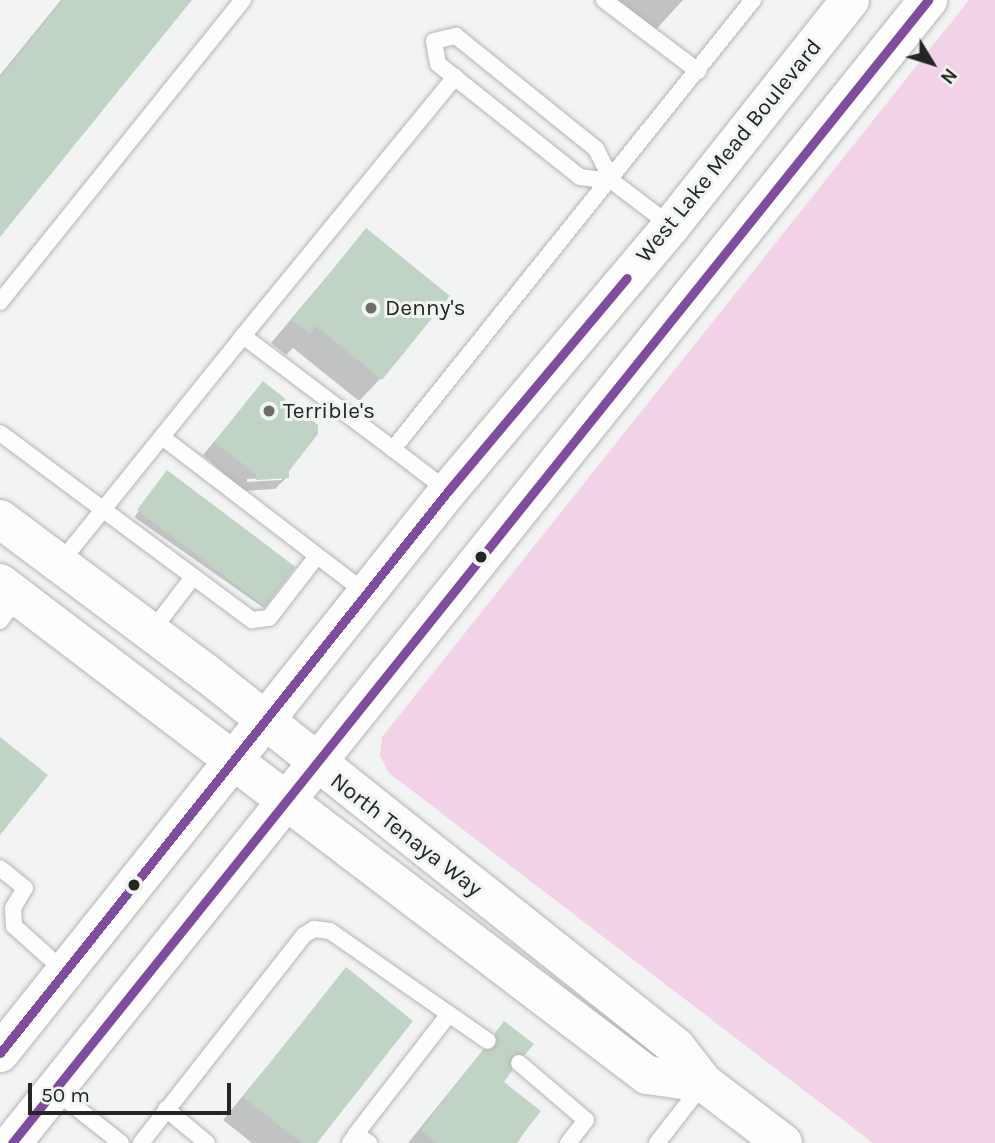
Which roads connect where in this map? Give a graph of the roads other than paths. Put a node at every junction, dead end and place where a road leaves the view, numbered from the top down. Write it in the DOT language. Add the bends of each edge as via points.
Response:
graph roads {
  1 [pos="243,0"];
  2 [pos="604,0"];
  3 [pos="753,0"];
  4 [pos="928,0"];
  5 [pos="847,1"];
  6 [pos="698,71"];
  7 [pos="455,77"];
  8 [pos="612,181"];
  9 [pos="671,226"];
  10 [pos="717,262"];
  11 [pos="0,302"];
  12 [pos="243,336"];
  13 [pos="0,433"];
  14 [pos="162,437"];
  15 [pos="393,449"];
  16 [pos="448,491"];
  17 [pos="104,509"];
  18 [pos="0,519"];
  19 [pos="317,556"];
  20 [pos="60,564"];
  21 [pos="193,577"];
  22 [pos="366,593"];
  23 [pos="6,600"];
  24 [pos="151,632"];
  25 [pos="264,720"];
  26 [pos="232,760"];
  27 [pos="316,764"];
  28 [pos="287,801"];
  29 [pos="0,868"];
  30 [pos="65,972"];
  31 [pos="33,1012"];
  32 [pos="449,1014"];
  33 [pos="488,1041"];
  34 [pos="0,1053"];
  35 [pos="519,1063"];
  36 [pos="0,1078"];
  37 [pos="704,1083"];
  38 [pos="54,1090"];
  39 [pos="166,1109"];
  40 [pos="358,1140"];
  41 [pos="12,1143"];
  42 [pos="121,1143"];
  43 [pos="141,1143"];
  44 [pos="207,1143"];
  45 [pos="568,1143"];
  46 [pos="657,1143"];
  47 [pos="783,1143"];
  1 -- 11 [label="lane"];
  2 -- 6 [label="lane"];
  3 -- 6 [label="lane"];
  4 -- 10 [label="main road"];
  5 -- 9 [label="main road, West Lake Mead Boulevard"];
  6 -- 8 [label="lane"];
  7 -- 8 [label="lane" via="580,177"];
  7 -- 8 [label="lane" via="438,64 434,41 456,36 596,149"];
  7 -- 12 [label="lane"];
  8 -- 9 [label="lane"];
  8 -- 15 [label="lane"];
  9 -- 10 [label="main road"];
  9 -- 16 [label="main road, West Lake Mead Boulevard"];
  10 -- 27 [label="main road"];
  12 -- 14 [label="lane"];
  12 -- 15 [label="lane"];
  13 -- 17 [label="lane"];
  14 -- 17 [label="lane"];
  14 -- 19 [label="lane"];
  15 -- 16 [label="lane"];
  16 -- 22 [label="main road, West Lake Mead Boulevard"];
  17 -- 20 [label="lane"];
  17 -- 21 [label="lane"];
  18 -- 20 [label="main road, North Tenaya Way"];
  19 -- 21 [label="lane" via="269,618 258,622"];
  19 -- 22 [label="lane"];
  20 -- 24 [label="main road, North Tenaya Way"];
  21 -- 24 [label="lane"];
  22 -- 25 [label="main road, West Lake Mead Boulevard"];
  23 -- 26 [label="main road, North Tenaya Way"];
  24 -- 25 [label="main road, North Tenaya Way"];
  25 -- 26 [label="main road, West Lake Mead Boulevard"];
  25 -- 27 [label="main road, North Tenaya Way"];
  26 -- 28 [label="main road, North Tenaya Way"];
  26 -- 30 [label="main road, West Lake Mead Boulevard"];
  27 -- 28 [label="main road"];
  27 -- 37 [label="main road, North Tenaya Way" via="676,1047"];
  28 -- 37 [label="main road, North Tenaya Way" via="647,1074"];
  28 -- 38 [label="main road"];
  29 -- 30 [label="lane" via="25,888 13,908 14,926"];
  30 -- 31 [label="main road, West Lake Mead Boulevard"];
  31 -- 34 [label="main road, West Lake Mead Boulevard"];
  31 -- 36 [label="main road"];
  32 -- 33 [label="lane"];
  32 -- 39 [label="lane" via="330,931 314,929 304,935"];
  32 -- 40 [label="lane"];
  35 -- 45 [label="lane" via="586,1120"];
  37 -- 46 [label="lane"];
  37 -- 47 [label="main road, North Tenaya Way"];
  38 -- 41 [label="main road"];
  38 -- 42 [label="lane"];
  39 -- 43 [label="lane"];
  39 -- 44 [label="lane"];
}
